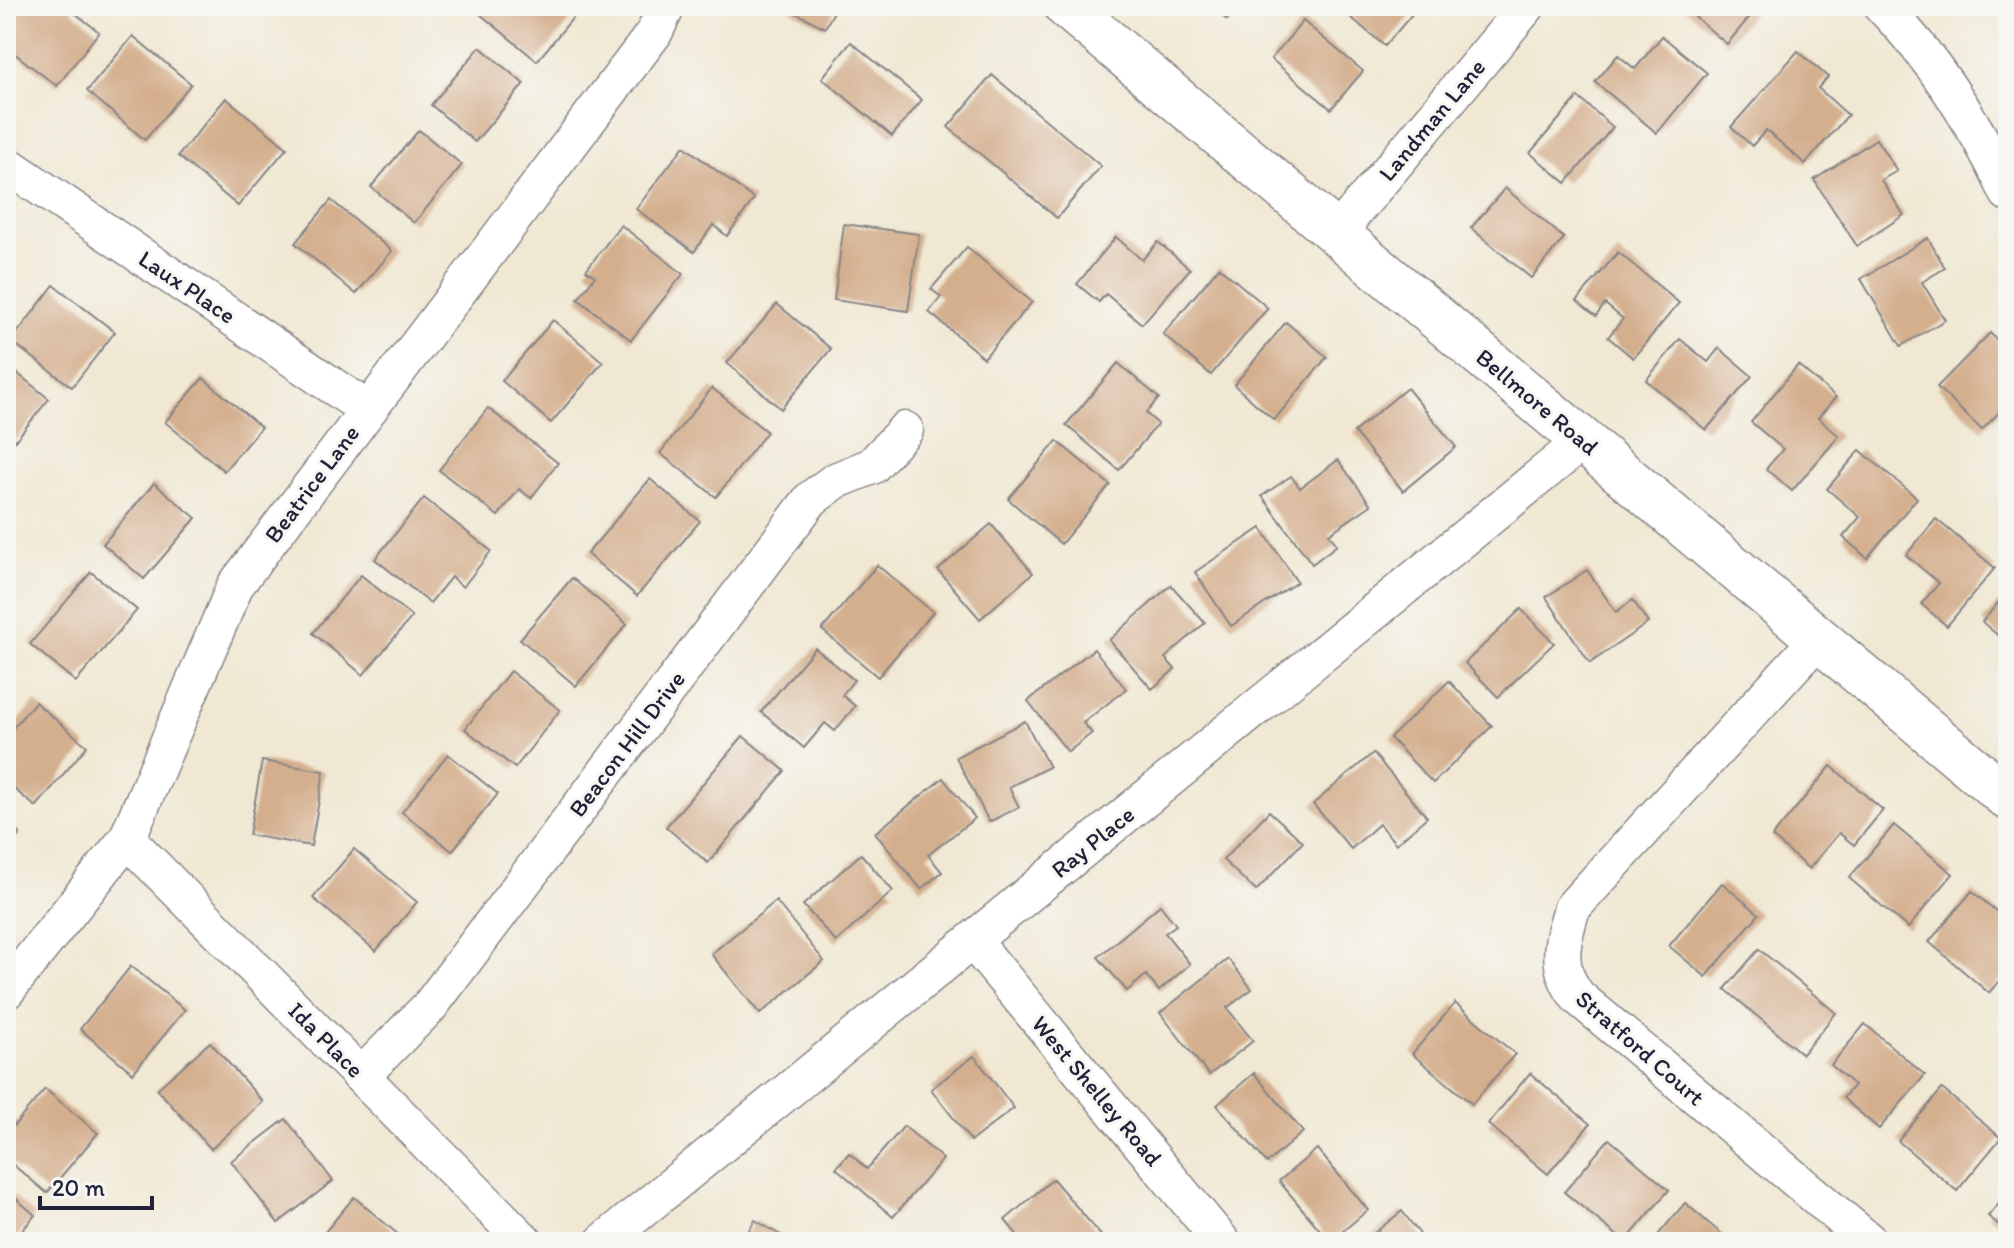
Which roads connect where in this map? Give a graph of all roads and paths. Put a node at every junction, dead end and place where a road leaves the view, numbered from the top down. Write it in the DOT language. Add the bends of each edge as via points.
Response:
graph roads {
  1 [pos="667,6"];
  2 [pos="1066,6"];
  3 [pos="1527,6"];
  4 [pos="1882,6"];
  5 [pos="10,173"];
  6 [pos="2008,193"];
  7 [pos="1336,234"];
  8 [pos="368,410"];
  9 [pos="905,430"];
  10 [pos="1583,441"];
  11 [pos="1818,639"];
  12 [pos="2008,798"];
  13 [pos="127,839"];
  14 [pos="973,941"];
  15 [pos="6,991"];
  16 [pos="361,1076"];
  17 [pos="525,1242"];
  18 [pos="603,1242"];
  19 [pos="1222,1242"];
  20 [pos="1870,1242"];
  1 -- 8 [label="street, Beatrice Lane" via="654,33"];
  2 -- 7 [label="main road, Bellmore Road"];
  3 -- 7 [label="street, Landman Lane"];
  4 -- 6 [label="street" via="1955,96"];
  5 -- 8 [label="street, Laux Place"];
  7 -- 10 [label="main road, Bellmore Road"];
  8 -- 13 [label="street, Beatrice Lane" via="235,586"];
  9 -- 16 [label="street, Beacon Hill Drive" via="872,466 835,481 811,499 430,1006"];
  10 -- 11 [label="main road, Bellmore Road"];
  10 -- 14 [label="street, Ray Place"];
  11 -- 12 [label="main road, Bellmore Road"];
  11 -- 20 [label="street, Stratford Court" via="1572,908 1560,947 1568,985 1578,997"];
  13 -- 15 [label="street, Beatrice Lane"];
  13 -- 16 [label="street, Ida Place"];
  14 -- 18 [label="street, Ray Place"];
  14 -- 19 [label="street, West Shelley Road"];
  16 -- 17 [label="street, Ida Place"];
}
